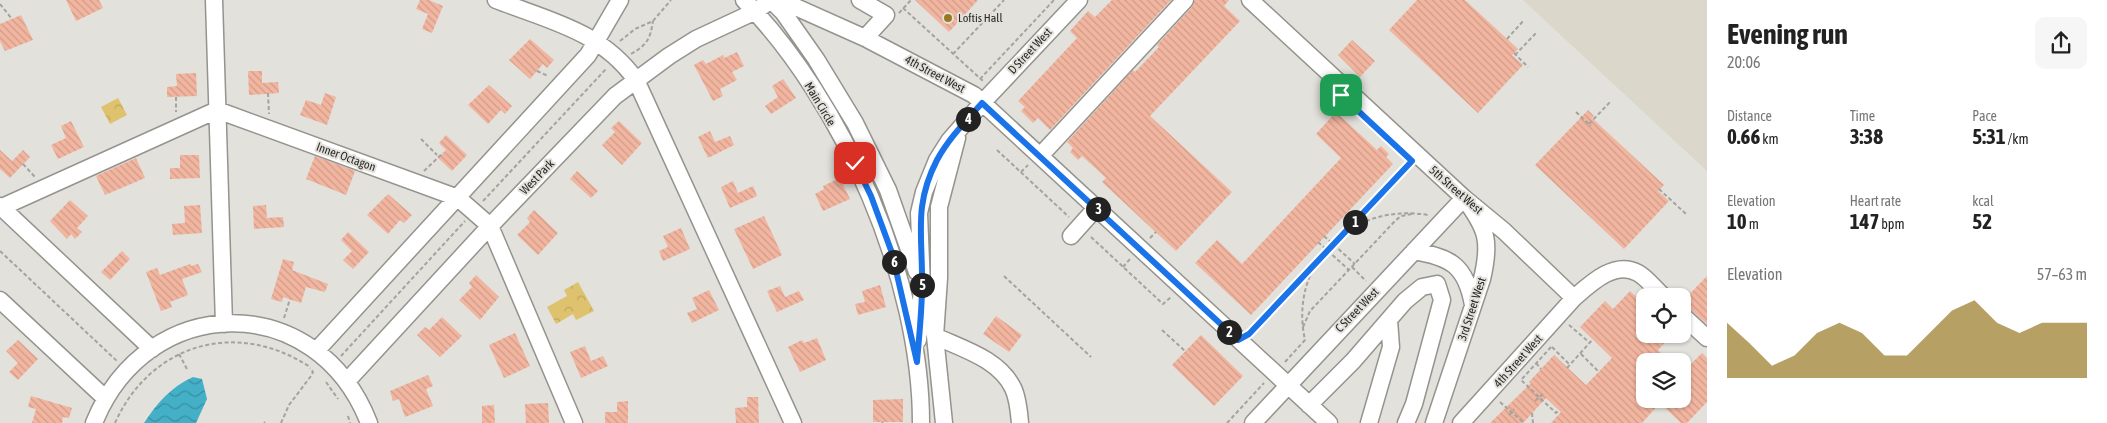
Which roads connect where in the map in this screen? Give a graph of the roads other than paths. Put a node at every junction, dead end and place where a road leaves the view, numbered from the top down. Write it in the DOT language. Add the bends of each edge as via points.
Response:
graph roads {
  1 [pos="214,0"];
  2 [pos="496,0"];
  3 [pos="620,0"];
  4 [pos="771,0"];
  5 [pos="780,0"];
  6 [pos="860,0"];
  7 [pos="1079,0"];
  8 [pos="1185,0"];
  9 [pos="1250,0"];
  10 [pos="750,6"];
  11 [pos="865,38"];
  12 [pos="598,42"];
  13 [pos="636,80"];
  14 [pos="982,103"];
  15 [pos="217,110"];
  16 [pos="959,129"];
  17 [pos="1040,156"];
  18 [pos="458,198"];
  19 [pos="1464,198"];
  20 [pos="0,207"];
  21 [pos="1096,208"];
  22 [pos="490,226"];
  23 [pos="1075,231"];
  24 [pos="1414,251"];
  25 [pos="922,287"];
  26 [pos="1655,288"];
  27 [pos="1574,298"];
  28 [pos="0,300"];
  29 [pos="1473,305"];
  30 [pos="1389,320"];
  31 [pos="1691,323"];
  32 [pos="224,324"];
  33 [pos="936,336"];
  34 [pos="1707,338"];
  35 [pos="152,349"];
  36 [pos="316,351"];
  37 [pos="917,362"];
  38 [pos="348,380"];
  39 [pos="1287,386"];
  40 [pos="105,398"];
  41 [pos="1308,405"];
  42 [pos="94,423"];
  43 [pos="369,423"];
  44 [pos="574,423"];
  45 [pos="793,423"];
  46 [pos="921,423"];
  47 [pos="944,423"];
  48 [pos="1020,423"];
  49 [pos="1253,423"];
  50 [pos="1329,423"];
  51 [pos="1369,423"];
  52 [pos="1406,423"];
  53 [pos="1434,423"];
  54 [pos="1461,423"];
  1 -- 15 [label="street"];
  2 -- 12 [label="street"];
  3 -- 12 [label="street"];
  4 -- 10 [label="street"];
  4 -- 25 [label="street, Main Circle" via="816,59 855,122 888,190"];
  5 -- 11 [label="street, 4th Street West"];
  6 -- 11 [label="street" via="886,15"];
  7 -- 14 [label="street, D Street West"];
  8 -- 17 [label="street"];
  9 -- 19 [label="street, 5th Street West"];
  10 -- 13 [label="street, West Park"];
  10 -- 37 [label="street, Main Circle" via="794,62 823,107 871,196 892,253"];
  11 -- 14 [label="street, 4th Street West" via="974,95"];
  12 -- 13 [label="street" via="617,57"];
  12 -- 18 [label="street"];
  13 -- 22 [label="street, West Park" via="615,96"];
  13 -- 45 [label="street"];
  14 -- 16 [label="street, D Street West"];
  14 -- 17 [label="street, 4th Street West"];
  15 -- 18 [label="street, Inner Octagon"];
  15 -- 20 [label="street"];
  15 -- 32 [label="street"];
  16 -- 25 [label="street, D Street West" via="937,160 924,192 920,213"];
  16 -- 33 [label="street" via="939,207"];
  17 -- 21 [label="street, 4th Street West"];
  18 -- 22 [label="street, Inner Octagon"];
  18 -- 36 [label="street"];
  19 -- 24 [label="street, C Street West"];
  19 -- 27 [label="street, 5th Street West"];
  19 -- 29 [label="street, 3rd Street West" via="1478,217 1487,239 1487,260"];
  20 -- 35 [label="street"];
  21 -- 23 [label="street"];
  21 -- 39 [label="street, 4th Street West"];
  22 -- 38 [label="street, West Park"];
  22 -- 44 [label="street, Inner Octagon"];
  24 -- 29 [label="street" via="1453,262 1465,278"];
  24 -- 39 [label="street, C Street West"];
  25 -- 33 [label="street, Main Circle"];
  25 -- 37 [label="street"];
  26 -- 27 [label="street, 4th Street West" via="1639,273 1625,268 1611,271"];
  27 -- 54 [label="street, 4th Street West"];
  28 -- 40 [label="street"];
  29 -- 53 [label="street, 3rd Street West"];
  30 -- 41 [label="street"];
  30 -- 51 [label="street" via="1391,347"];
  30 -- 52 [label="street" via="1422,287 1437,284 1442,300"];
  31 -- 34 [label="street"];
  32 -- 35 [label="street" via="195,328"];
  32 -- 36 [label="street" via="252,324 286,332"];
  33 -- 47 [label="street"];
  33 -- 48 [label="street" via="986,359 1001,373 1013,388"];
  35 -- 40 [label="street" via="126,370"];
  36 -- 38 [label="street"];
  37 -- 46 [label="street, Main Circle"];
  38 -- 43 [label="street"];
  39 -- 41 [label="street, 4th Street West"];
  39 -- 49 [label="street, C Street West"];
  40 -- 42 [label="street"];
  41 -- 50 [label="street, 4th Street West"];
}
